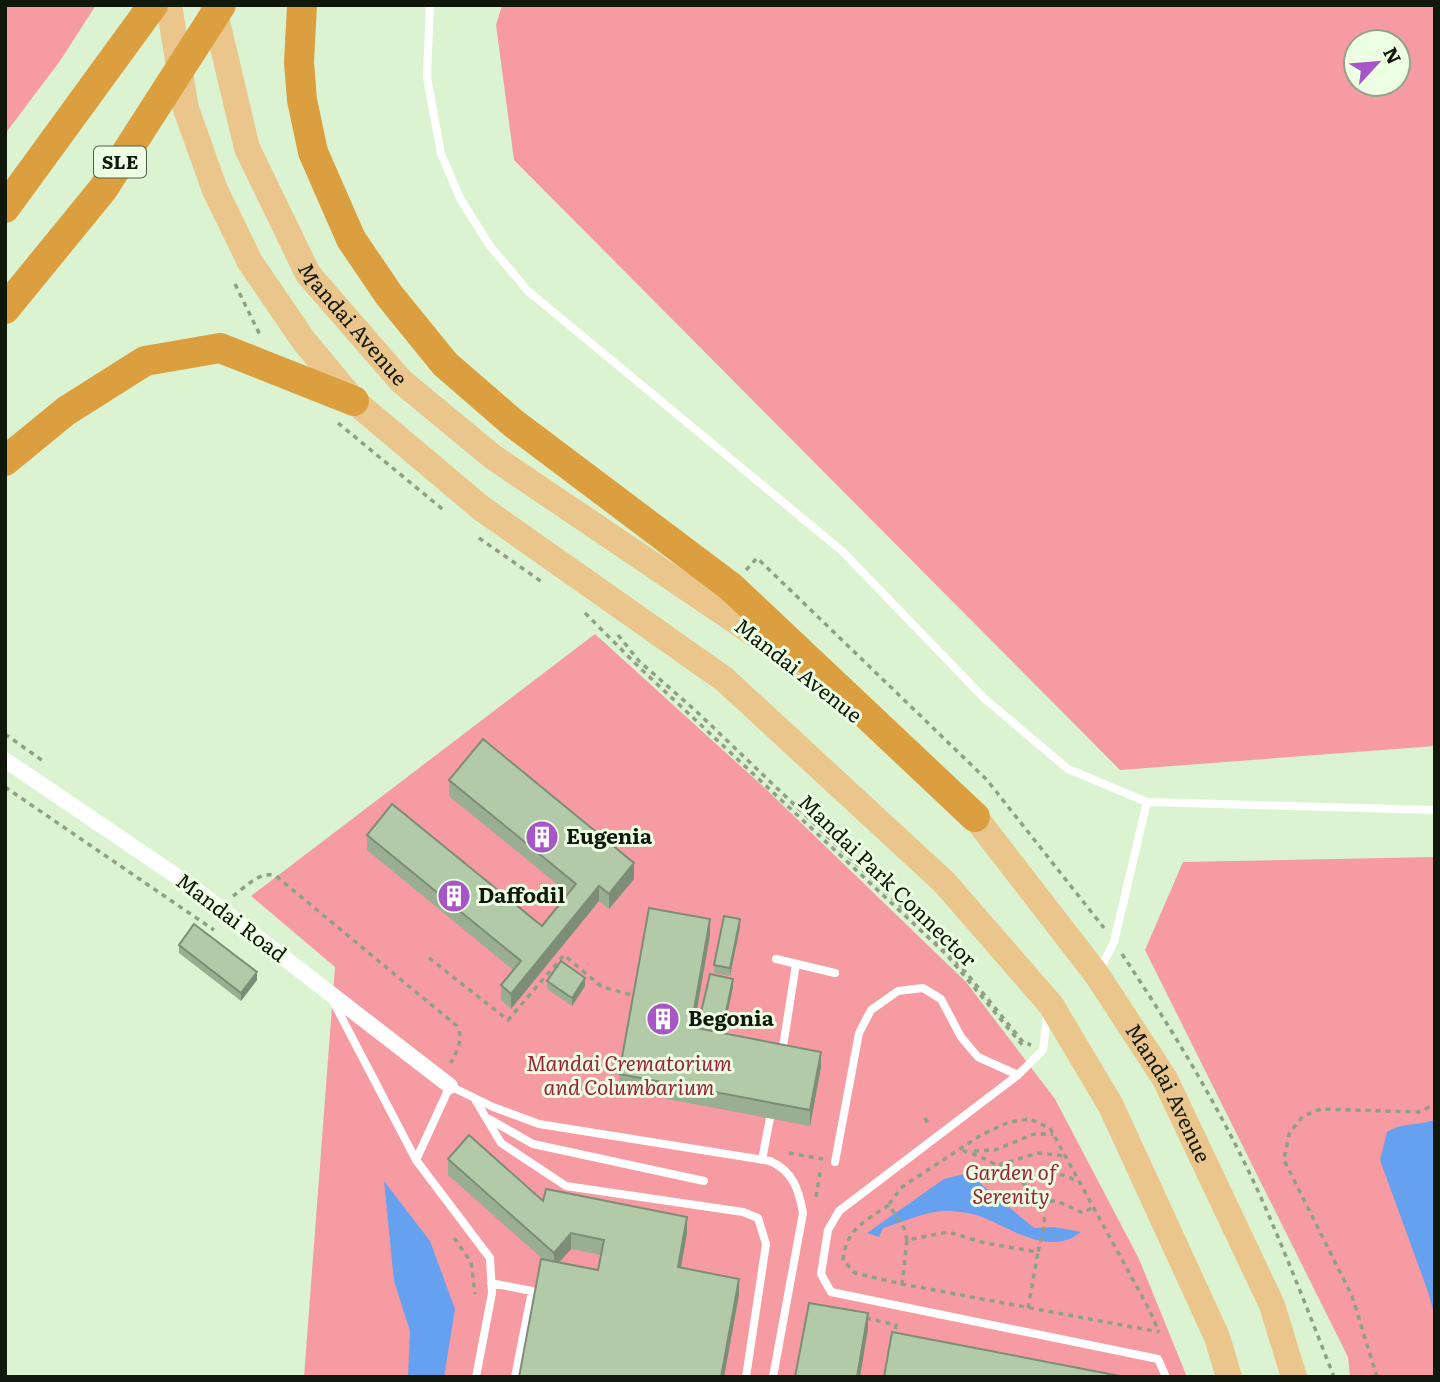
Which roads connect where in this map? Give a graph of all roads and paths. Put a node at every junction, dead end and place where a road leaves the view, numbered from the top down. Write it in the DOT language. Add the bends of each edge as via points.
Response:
graph roads {
  1 [pos="153,5"];
  2 [pos="169,5"];
  3 [pos="213,5"];
  4 [pos="220,5"];
  5 [pos="302,5"];
  6 [pos="430,5"];
  7 [pos="5,208"];
  8 [pos="5,309"];
  9 [pos="354,401"];
  10 [pos="5,461"];
  11 [pos="516,556"];
  12 [pos="549,587"];
  13 [pos="582,610"];
  14 [pos="613,629"];
  15 [pos="5,760"];
  16 [pos="5,787"];
  17 [pos="1147,802"];
  18 [pos="1435,810"];
  19 [pos="975,817"];
  20 [pos="230,898"];
  21 [pos="217,932"];
  22 [pos="429,958"];
  23 [pos="776,959"];
  24 [pos="796,964"];
  25 [pos="835,973"];
  26 [pos="1097,975"];
  27 [pos="328,991"];
  28 [pos="1039,992"];
  29 [pos="636,996"];
  30 [pos="1042,1052"];
  31 [pos="781,1059"];
  32 [pos="449,1068"];
  33 [pos="1018,1075"];
  34 [pos="450,1086"];
  35 [pos="475,1098"];
  36 [pos="1435,1104"];
  37 [pos="486,1118"];
  38 [pos="770,1118"];
  39 [pos="1053,1133"];
  40 [pos="958,1150"];
  41 [pos="970,1152"];
  42 [pos="1065,1156"];
  43 [pos="416,1160"];
  44 [pos="762,1160"];
  45 [pos="835,1162"];
  46 [pos="992,1163"];
  47 [pos="704,1181"];
  48 [pos="1021,1183"];
  49 [pos="1080,1183"];
  50 [pos="1040,1201"];
  51 [pos="889,1205"];
  52 [pos="1093,1207"];
  53 [pos="448,1229"];
  54 [pos="907,1240"];
  55 [pos="1038,1252"];
  56 [pos="491,1283"];
  57 [pos="902,1284"];
  58 [pos="473,1304"];
  59 [pos="899,1306"];
  60 [pos="1028,1308"];
  61 [pos="859,1317"];
  62 [pos="896,1325"];
  63 [pos="894,1336"];
  64 [pos="477,1377"];
  65 [pos="514,1377"];
  66 [pos="746,1377"];
  67 [pos="773,1377"];
  68 [pos="1166,1377"];
  69 [pos="1229,1377"];
  70 [pos="1294,1377"];
  71 [pos="1377,1377"];
  1 -- 7 [label="highway"];
  2 -- 9 [label="main road" via="186,109 215,190 250,262 304,341"];
  3 -- 19 [label="main road, Mandai Avenue" via="247,148 308,274 401,382 493,457 780,651"];
  4 -- 8 [label="highway, SLE" via="103,189"];
  5 -- 19 [label="highway" via="299,62 313,152 351,239 445,364 513,423 731,587"];
  6 -- 17 [label="lane" via="426,78 440,154 461,200 490,246 528,290 842,551 985,699 1068,769"];
  9 -- 10 [label="highway" via="220,348 208,350 145,361 66,411"];
  9 -- 28 [label="main road" via="481,508 724,678 944,881"];
  11 -- 12 [label="path" via="494,550"];
  13 -- 30 [label="path, Mandai Park Connector" via="946,954 1021,1046"];
  14 -- 30 [label="path" via="639,662 950,953 1023,1042"];
  15 -- 27 [label="street, Mandai Road" via="191,886"];
  16 -- 21 [label="path"];
  17 -- 18 [label="lane"];
  17 -- 26 [label="lane" via="1114,942"];
  19 -- 26 [label="main road, Mandai Avenue"];
  20 -- 32 [label="path" via="261,875 276,876 457,1026 460,1041"];
  22 -- 29 [label="path" via="509,1020 564,955 603,987"];
  23 -- 24 [label="lane"];
  24 -- 25 [label="lane"];
  24 -- 31 [label="lane"];
  26 -- 70 [label="main road, Mandai Avenue" via="1165,1079 1272,1305"];
  27 -- 34 [label="street, Mandai Road"];
  27 -- 43 [label="lane"];
  28 -- 30 [label="lane" via="1048,1020"];
  28 -- 69 [label="main road" via="1111,1106 1217,1337"];
  30 -- 33 [label="lane"];
  33 -- 45 [label="lane" via="978,1057 961,1037 941,999 923,988 898,991 871,1010 859,1034"];
  33 -- 59 [label="lane" via="839,1211 828,1230 821,1274 831,1292"];
  34 -- 35 [label="lane"];
  34 -- 43 [label="lane"];
  35 -- 37 [label="lane"];
  35 -- 44 [label="lane" via="539,1124"];
  36 -- 71 [label="path" via="1419,1112 1321,1109 1303,1116 1289,1134 1286,1147 1284,1160 1352,1296"];
  37 -- 47 [label="lane" via="533,1144"];
  37 -- 66 [label="lane" via="500,1143 566,1186 758,1218 766,1244"];
  38 -- 44 [label="lane"];
  39 -- 40 [label="path" via="1030,1119 1009,1122"];
  39 -- 41 [label="path" via="1034,1134 995,1150"];
  39 -- 42 [label="path"];
  40 -- 41 [label="path"];
  40 -- 51 [label="path" via="902,1187"];
  41 -- 46 [label="path"];
  42 -- 46 [label="path" via="1038,1153 1001,1165"];
  42 -- 49 [label="path"];
  43 -- 56 [label="lane" via="490,1258"];
  44 -- 67 [label="lane" via="784,1167 797,1186 803,1213"];
  46 -- 48 [label="path"];
  48 -- 49 [label="path" via="1050,1173 1066,1174"];
  48 -- 50 [label="path"];
  49 -- 52 [label="path"];
  50 -- 52 [label="path" via="1057,1201 1083,1213"];
  50 -- 55 [label="path" via="1044,1225"];
  51 -- 54 [label="path"];
  51 -- 57 [label="path" via="858,1227 845,1244 844,1260 855,1273"];
  52 -- 60 [label="path" via="1159,1332"];
  53 -- 58 [label="path" via="471,1262"];
  54 -- 55 [label="path" via="948,1232"];
  54 -- 57 [label="path"];
  55 -- 60 [label="path"];
  56 -- 64 [label="lane"];
  56 -- 65 [label="lane" via="532,1291"];
  57 -- 59 [label="path"];
  57 -- 60 [label="path"];
  59 -- 62 [label="path"];
  59 -- 68 [label="lane" via="1158,1359"];
  61 -- 62 [label="path"];
  62 -- 63 [label="path"];
}
